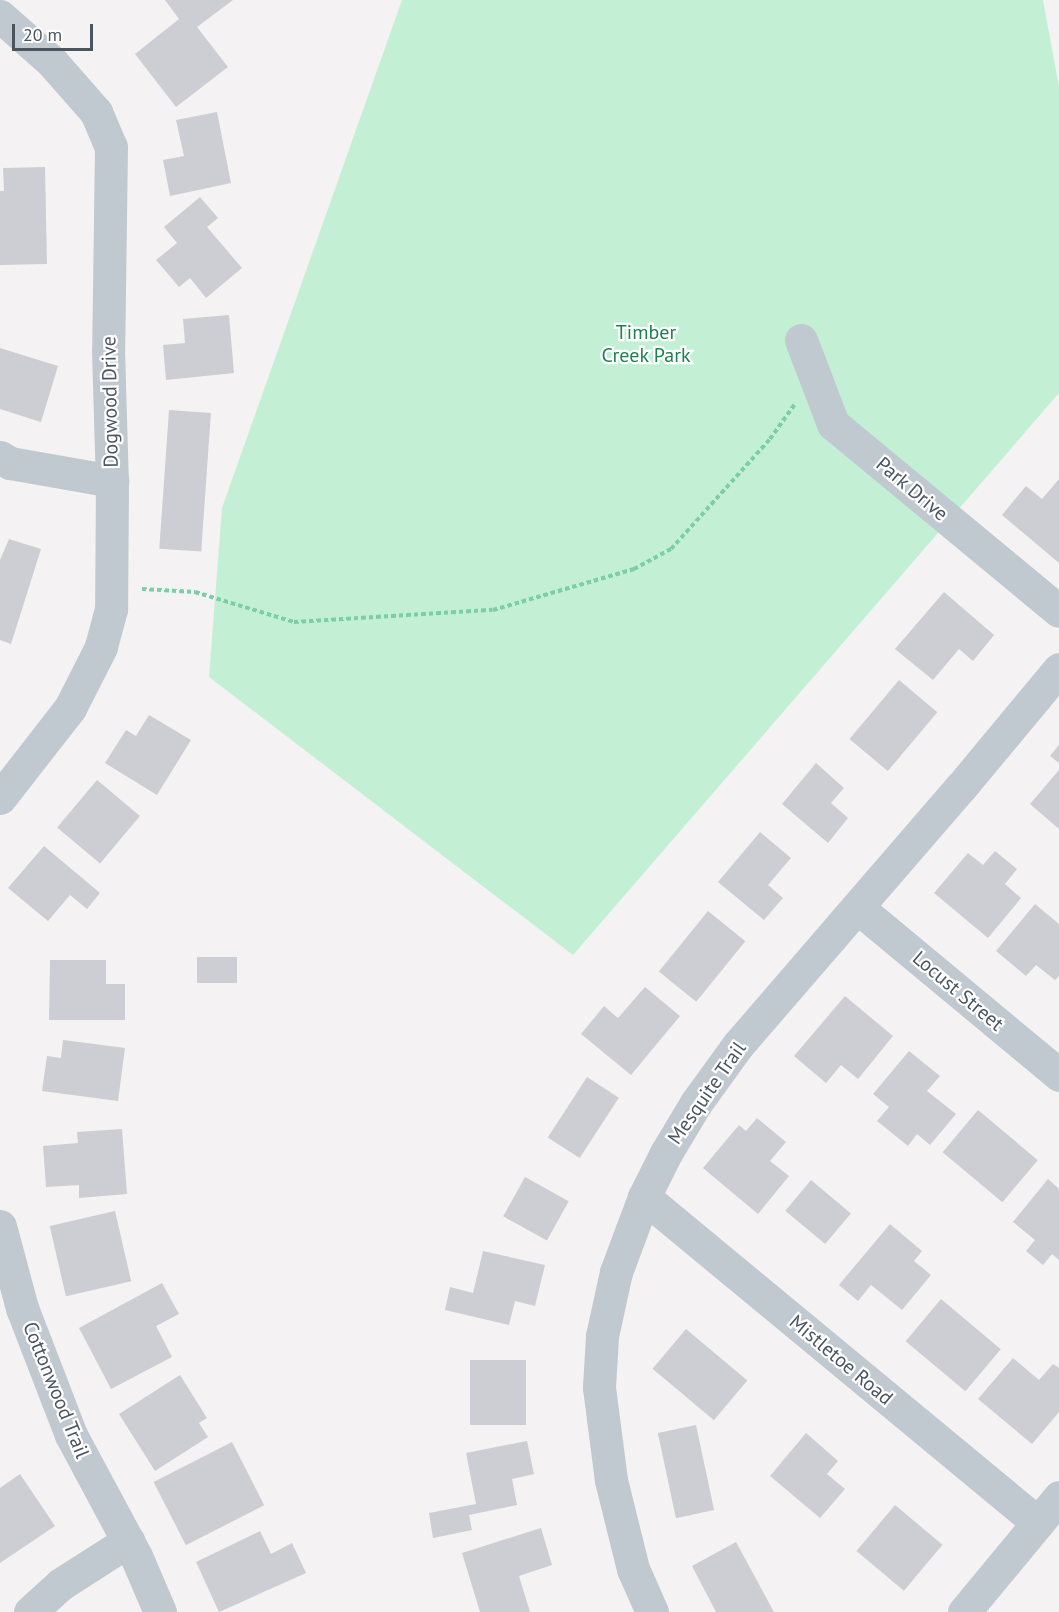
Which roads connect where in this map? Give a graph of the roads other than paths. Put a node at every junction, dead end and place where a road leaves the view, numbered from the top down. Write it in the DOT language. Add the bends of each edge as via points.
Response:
graph roads {
  1 [pos="0,16"];
  2 [pos="801,340"];
  3 [pos="0,457"];
  4 [pos="112,480"];
  5 [pos="1059,611"];
  6 [pos="1059,669"];
  7 [pos="0,798"];
  8 [pos="856,907"];
  9 [pos="1059,1074"];
  10 [pos="645,1197"];
  11 [pos="0,1226"];
  12 [pos="1059,1497"];
  13 [pos="1038,1522"];
  14 [pos="128,1541"];
  15 [pos="30,1612"];
  16 [pos="160,1612"];
  17 [pos="652,1612"];
  18 [pos="964,1612"];
  1 -- 4 [label="street, Dogwood Drive" via="52,62 96,112 111,147 108,350"];
  2 -- 5 [label="street, Park Drive" via="833,424"];
  3 -- 4 [label="street" via="10,463"];
  4 -- 7 [label="street, Dogwood Drive" via="111,609 101,647 70,708"];
  6 -- 8 [label="street, Mesquite Trail"];
  8 -- 9 [label="street, Locust Street"];
  8 -- 10 [label="street, Mesquite Trail" via="738,1045 696,1103"];
  10 -- 13 [label="street, Mistletoe Road"];
  10 -- 17 [label="street, Mesquite Trail" via="616,1272 602,1336 599,1387 611,1480 633,1569"];
  11 -- 14 [label="street, Cottonwood Trail" via="22,1308 70,1435"];
  12 -- 13 [label="street"];
  13 -- 18 [label="street"];
  14 -- 15 [label="street" via="61,1584"];
  14 -- 16 [label="street, Cottonwood Trail"];
}
